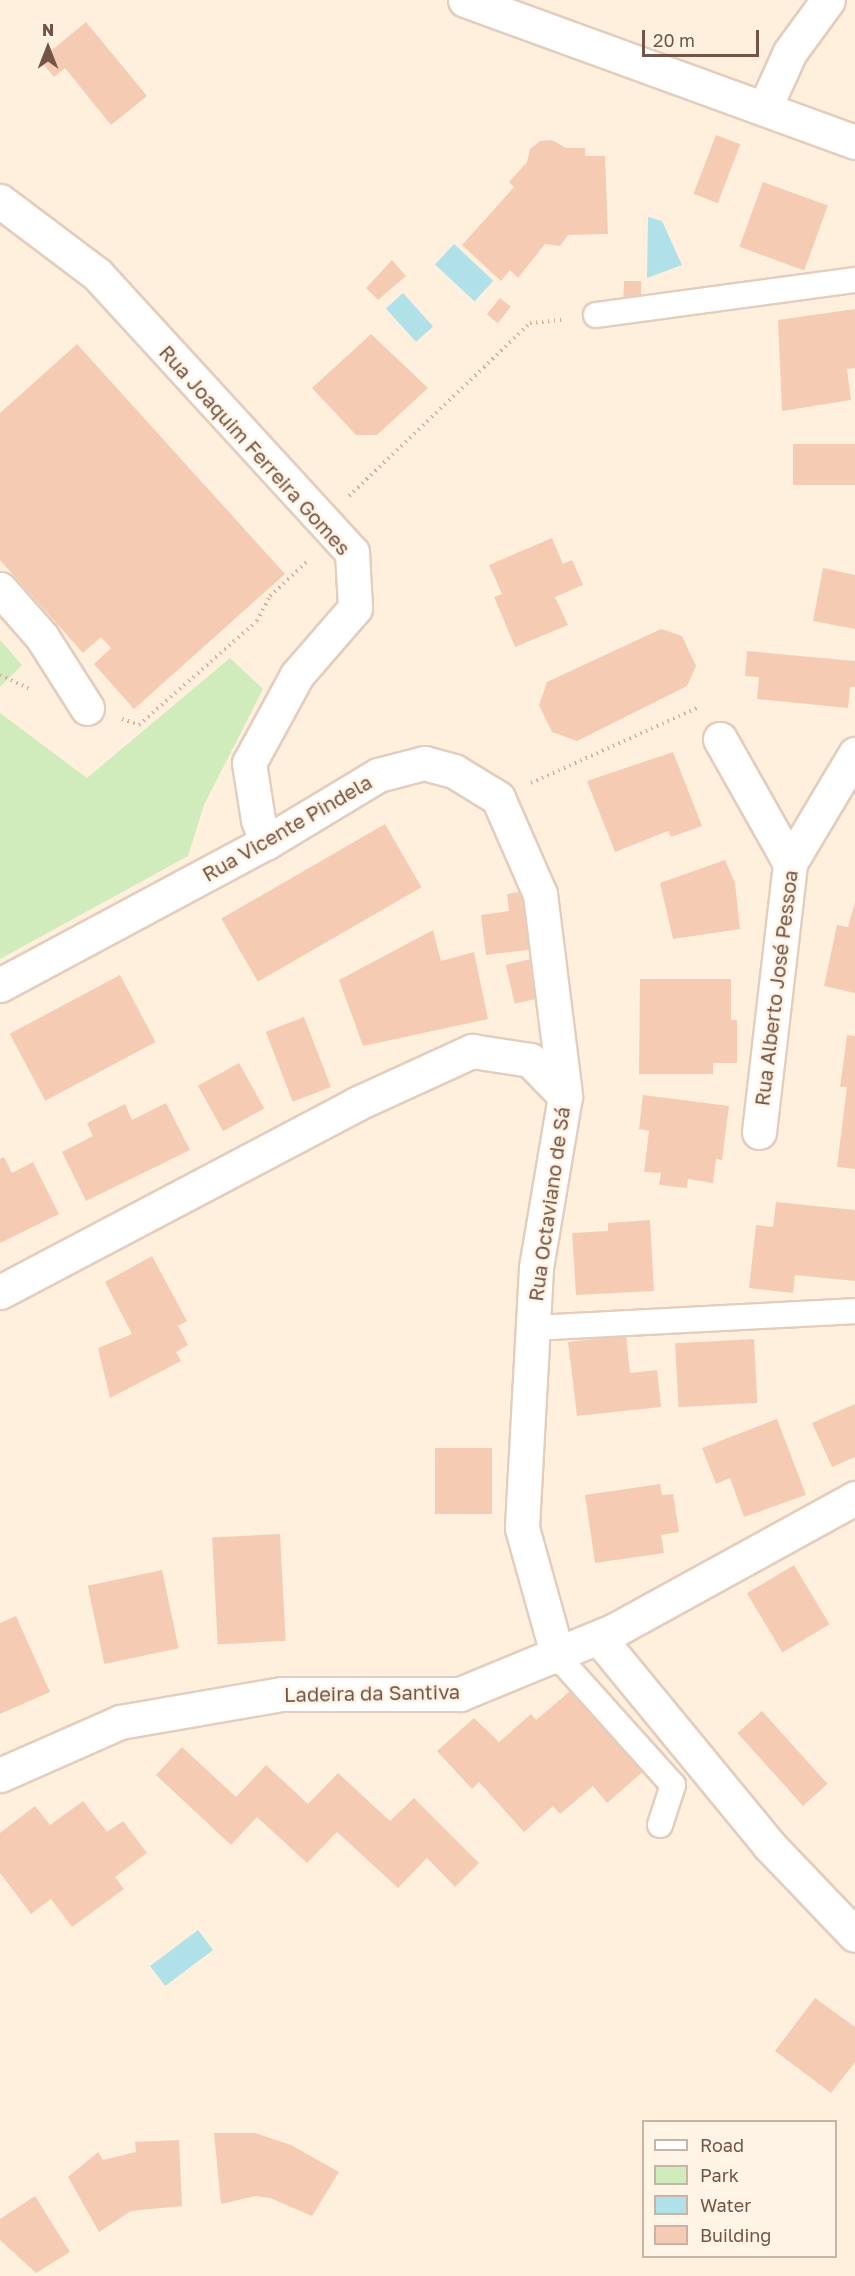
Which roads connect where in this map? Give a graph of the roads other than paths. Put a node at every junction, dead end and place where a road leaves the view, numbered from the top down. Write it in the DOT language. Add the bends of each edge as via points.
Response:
graph roads {
  1 [pos="465,0"];
  2 [pos="828,0"];
  3 [pos="765,106"];
  4 [pos="855,142"];
  5 [pos="0,201"];
  6 [pos="855,280"];
  7 [pos="596,315"];
  8 [pos="0,590"];
  9 [pos="87,708"];
  10 [pos="720,740"];
  11 [pos="855,754"];
  12 [pos="267,842"];
  13 [pos="790,863"];
  14 [pos="0,985"];
  15 [pos="565,1096"];
  16 [pos="759,1132"];
  17 [pos="0,1292"];
  18 [pos="855,1311"];
  19 [pos="533,1328"];
  20 [pos="855,1498"];
  21 [pos="599,1638"];
  22 [pos="558,1657"];
  23 [pos="0,1775"];
  24 [pos="660,1825"];
  25 [pos="855,1935"];
  1 -- 3 [label="street"];
  2 -- 3 [label="street" via="790,51"];
  3 -- 4 [label="street"];
  5 -- 12 [label="street, Rua Joaquim Ferreira Gomes" via="97,274 352,552 354,608 297,675 249,764 258,820"];
  6 -- 7 [label="lane"];
  8 -- 9 [label="street" via="42,637"];
  10 -- 13 [label="street"];
  11 -- 13 [label="street, Rua Alberto José Pessoa"];
  12 -- 14 [label="street, Rua Vicente Pindela"];
  12 -- 15 [label="street, Rua Vicente Pindela" via="378,775 424,763 454,771 498,798 540,894"];
  13 -- 16 [label="street, Rua Alberto José Pessoa"];
  15 -- 17 [label="street, Rua Octaviano de Sá" via="530,1060 472,1051 356,1104"];
  15 -- 19 [label="street, Rua Octaviano de Sá" via="536,1268"];
  18 -- 19 [label="lane"];
  19 -- 22 [label="street, Rua Octaviano de Sá" via="522,1528"];
  20 -- 21 [label="street, Ladeira da Santiva"];
  21 -- 22 [label="street, Ladeira da Santiva"];
  21 -- 25 [label="street" via="769,1845"];
  22 -- 23 [label="street, Ladeira da Santiva" via="460,1694 282,1694 120,1722"];
  22 -- 24 [label="lane" via="673,1785"];
}
